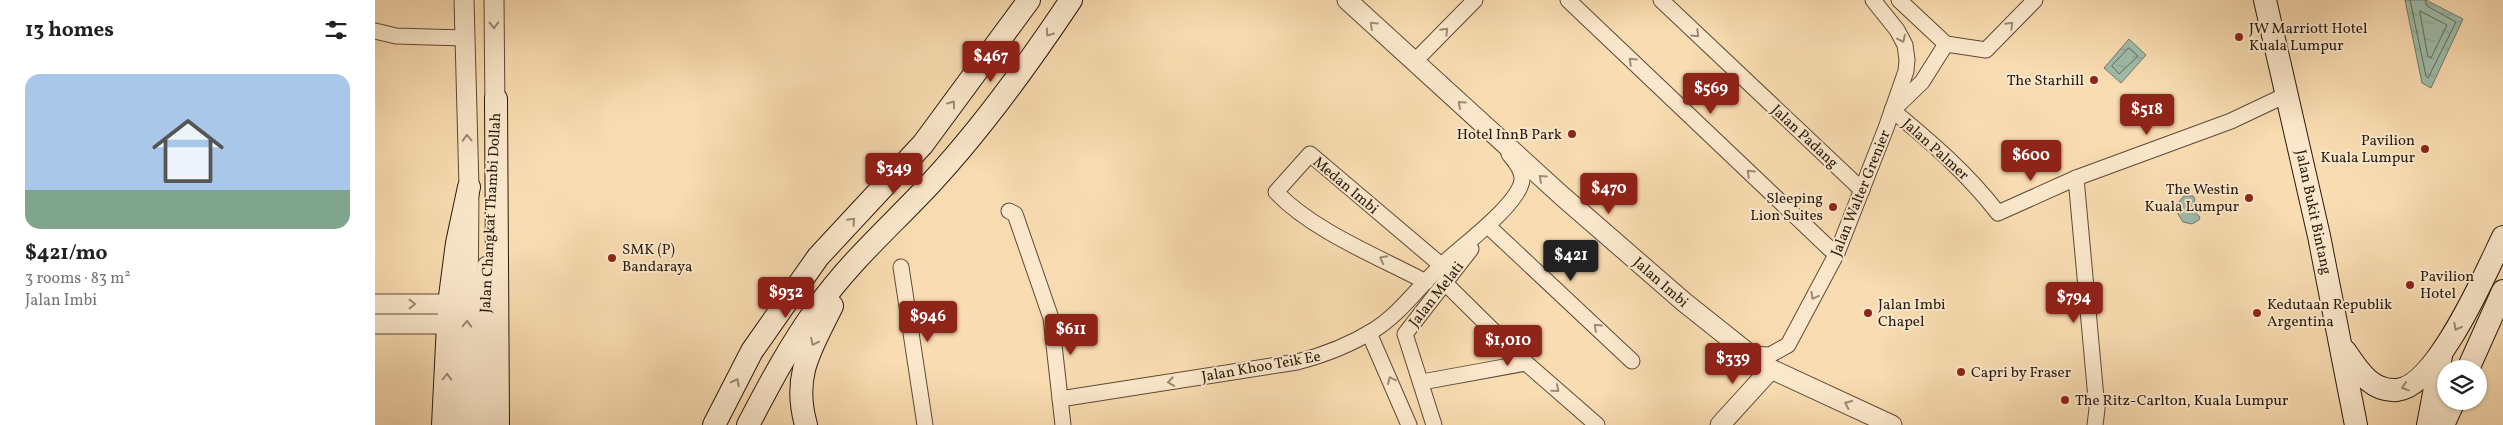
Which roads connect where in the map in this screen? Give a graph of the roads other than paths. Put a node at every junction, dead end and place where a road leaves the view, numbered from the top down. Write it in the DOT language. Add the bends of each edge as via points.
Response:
graph roads {
  1 [pos="464,0"];
  2 [pos="494,0"];
  3 [pos="1029,0"];
  4 [pos="1071,0"];
  5 [pos="1347,0"];
  6 [pos="1475,0"];
  7 [pos="1568,0"];
  8 [pos="1661,0"];
  9 [pos="1873,0"];
  10 [pos="1899,0"];
  11 [pos="2035,0"];
  12 [pos="2265,0"];
  13 [pos="375,31"];
  14 [pos="464,38"];
  15 [pos="1946,44"];
  16 [pos="1414,62"];
  17 [pos="2288,94"];
  18 [pos="496,99"];
  19 [pos="1892,110"];
  20 [pos="1497,137"];
  21 [pos="2076,178"];
  22 [pos="469,187"];
  23 [pos="1863,190"];
  24 [pos="1009,211"];
  25 [pos="1488,226"];
  26 [pos="2503,237"];
  27 [pos="1837,253"];
  28 [pos="901,266"];
  29 [pos="1441,266"];
  30 [pos="851,267"];
  31 [pos="1426,282"];
  32 [pos="1445,283"];
  33 [pos="2503,291"];
  34 [pos="375,304"];
  35 [pos="449,314"];
  36 [pos="375,324"];
  37 [pos="1369,333"];
  38 [pos="2340,344"];
  39 [pos="1748,354"];
  40 [pos="2441,356"];
  41 [pos="2472,360"];
  42 [pos="1633,361"];
  43 [pos="1526,363"];
  44 [pos="1771,368"];
  45 [pos="1422,382"];
  46 [pos="1060,399"];
  47 [pos="2449,410"];
  48 [pos="443,425"];
  49 [pos="463,425"];
  50 [pos="481,425"];
  51 [pos="498,425"];
  52 [pos="714,425"];
  53 [pos="748,425"];
  54 [pos="806,425"];
  55 [pos="925,425"];
  56 [pos="1063,425"];
  57 [pos="1409,425"];
  58 [pos="1434,425"];
  59 [pos="1597,425"];
  60 [pos="1720,425"];
  61 [pos="1892,425"];
  62 [pos="2095,425"];
  63 [pos="2356,425"];
  64 [pos="2428,425"];
  65 [pos="2443,425"];
  1 -- 14 [label="street, Jalan Changkat Thambi Dollah"];
  2 -- 18 [label="street, Jalan Changkat Thambi Dollah, one-way"];
  52 -- 3 [label="main road, one-way" via="752,351 818,257 923,144"];
  4 -- 30 [label="main road, one-way" via="986,117 933,181"];
  16 -- 5 [label="street, Jalan Imbi, one-way"];
  16 -- 6 [label="street, one-way"];
  27 -- 7 [label="street, one-way"];
  8 -- 23 [label="street, Jalan Padang, one-way"];
  9 -- 19 [label="street, Jalan Walter Grenier, one-way" via="1884,10 1905,45 1906,71"];
  10 -- 15 [label="street"];
  15 -- 11 [label="street, one-way" via="1986,50"];
  12 -- 17 [label="main road, Jalan Bukit Bintang"];
  13 -- 14 [label="street" via="396,36"];
  22 -- 14 [label="street, Jalan Changkat Thambi Dollah, one-way"];
  15 -- 19 [label="street" via="1922,82"];
  20 -- 16 [label="street, Jalan Imbi, one-way"];
  17 -- 21 [label="street" via="2231,121"];
  17 -- 38 [label="main road, Jalan Bukit Bintang"];
  18 -- 50 [label="street, Jalan Changkat Thambi Dollah" via="489,190"];
  18 -- 51 [label="main road"];
  19 -- 21 [label="street, Jalan Palmer" via="1943,152 1998,213"];
  19 -- 23 [label="street, Jalan Walter Grenier"];
  20 -- 25 [label="street, Jalan Khoo Teik Ee" via="1521,171 1522,180 1519,190"];
  39 -- 20 [label="street, Jalan Imbi, one-way" via="1684,302"];
  21 -- 62 [label="street" via="2097,409"];
  22 -- 35 [label="main road" via="457,243"];
  49 -- 22 [label="street, Jalan Changkat Thambi Dollah, one-way"];
  23 -- 27 [label="street, Jalan Walter Grenier"];
  24 -- 46 [label="street" via="1015,214 1051,318"];
  25 -- 29 [label="street, Jalan Khoo Teik Ee"];
  25 -- 32 [label="street, Jalan Melati"];
  42 -- 25 [label="street, one-way"];
  26 -- 40 [label="main road, one-way"];
  27 -- 39 [label="street, Jalan Walter Grenier, one-way" via="1788,345 1770,356"];
  28 -- 55 [label="street"];
  29 -- 31 [label="street, Jalan Khoo Teik Ee"];
  31 -- 29 [label="street, Medan Imbi, one-way" via="1311,221 1276,192 1310,154"];
  30 -- 53 [label="main road" via="789,348"];
  30 -- 54 [label="main road, one-way" via="804,362 801,387"];
  31 -- 37 [label="street, Jalan Khoo Teik Ee" via="1392,318"];
  32 -- 43 [label="street"];
  32 -- 45 [label="street, Jalan Melati" via="1405,334"];
  33 -- 41 [label="main road"];
  34 -- 35 [label="street, one-way"];
  35 -- 36 [label="street"];
  48 -- 35 [label="main road, one-way"];
  37 -- 46 [label="street, Jalan Khoo Teik Ee, one-way" via="1325,355 1297,362"];
  57 -- 37 [label="street, one-way"];
  40 -- 38 [label="main road, one-way" via="2413,385 2395,390 2368,381"];
  38 -- 63 [label="main road, Jalan Bukit Bintang"];
  39 -- 44 [label="street, Jalan Imbi"];
  40 -- 64 [label="main road"];
  43 -- 45 [label="street"];
  43 -- 59 [label="street, one-way"];
  44 -- 60 [label="street"];
  61 -- 44 [label="street, Jalan Imbi, one-way"];
  45 -- 58 [label="street, Jalan Melati"];
  46 -- 56 [label="street"];
  47 -- 65 [label="main road"];
}
